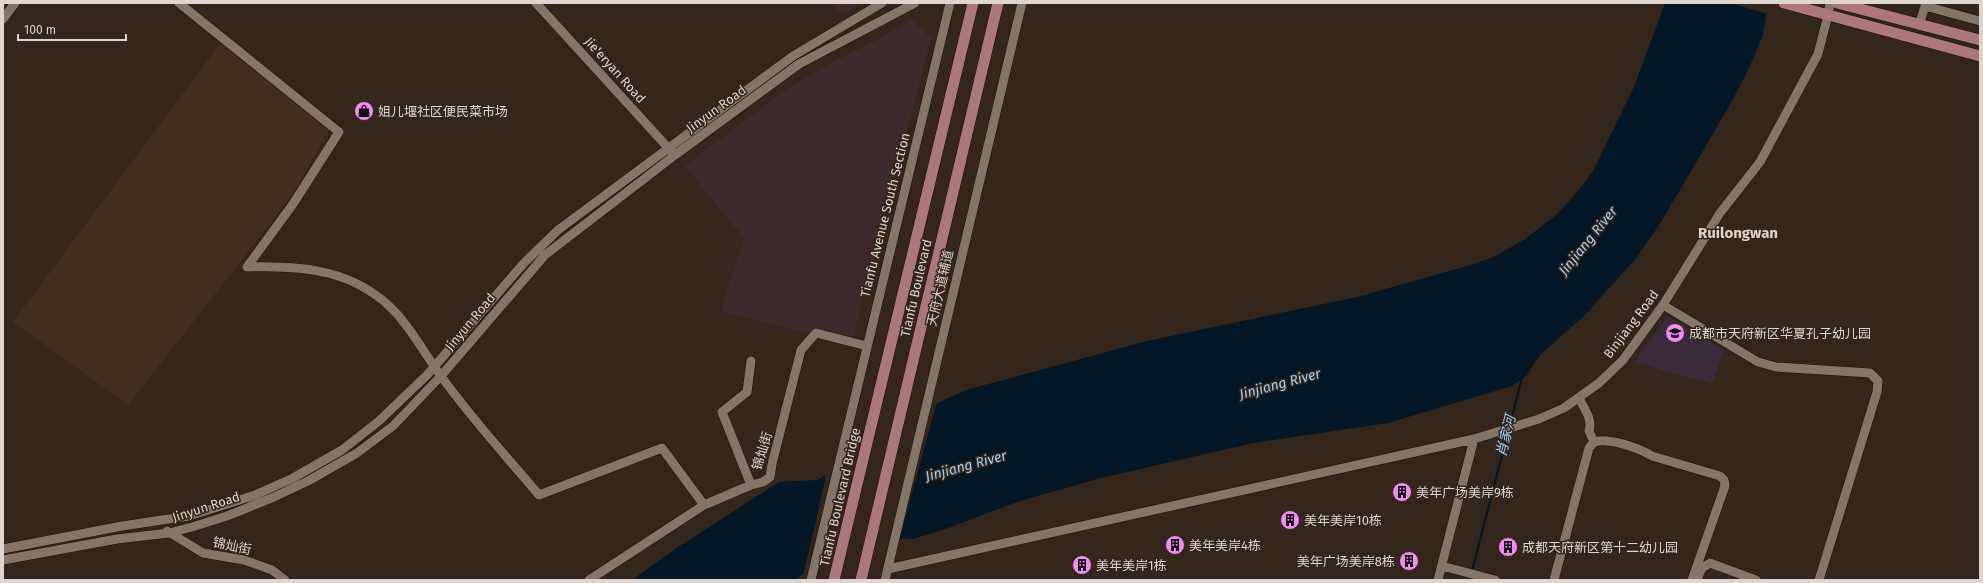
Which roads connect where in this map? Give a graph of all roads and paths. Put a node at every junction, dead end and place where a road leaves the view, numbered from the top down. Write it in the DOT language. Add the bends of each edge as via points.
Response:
graph roads {
  1 [pos="15,3"];
  2 [pos="179,3"];
  3 [pos="536,3"];
  4 [pos="882,3"];
  5 [pos="914,3"];
  6 [pos="950,3"];
  7 [pos="973,3"];
  8 [pos="998,3"];
  9 [pos="1022,3"];
  10 [pos="1830,3"];
  11 [pos="1837,3"];
  12 [pos="1787,4"];
  13 [pos="1925,4"];
  14 [pos="1828,15"];
  15 [pos="3,19"];
  16 [pos="1980,21"];
  17 [pos="1919,25"];
  18 [pos="1980,40"];
  19 [pos="1980,56"];
  20 [pos="668,147"];
  21 [pos="675,155"];
  22 [pos="1663,305"];
  23 [pos="867,346"];
  24 [pos="752,361"];
  25 [pos="434,366"];
  26 [pos="441,376"];
  27 [pos="1579,398"];
  28 [pos="872,424"];
  29 [pos="1474,439"];
  30 [pos="1594,442"];
  31 [pos="751,485"];
  32 [pos="704,505"];
  33 [pos="156,521"];
  34 [pos="169,533"];
  35 [pos="3,549"];
  36 [pos="3,560"];
  37 [pos="1442,566"];
  38 [pos="888,569"];
  39 [pos="835,579"];
  40 [pos="285,580"];
  41 [pos="589,580"];
  42 [pos="811,580"];
  43 [pos="861,580"];
  44 [pos="885,580"];
  45 [pos="1438,580"];
  46 [pos="1494,580"];
  47 [pos="1554,580"];
  48 [pos="1692,580"];
  49 [pos="1697,580"];
  50 [pos="1756,580"];
  51 [pos="1820,580"];
  1 -- 15 [label="street"];
  2 -- 25 [label="street" via="339,132 293,204 247,267 296,267 319,270 363,287 397,314"];
  3 -- 20 [label="street, Jie'eryan Road"];
  4 -- 20 [label="street, Jinyun Road" via="793,56"];
  5 -- 21 [label="street, Jinyun Road" via="799,64"];
  6 -- 23 [label="street, Tianfu Avenue South Section"];
  7 -- 28 [label="main road, Tianfu Boulevard"];
  8 -- 43 [label="main road, Tianfu Boulevard"];
  9 -- 38 [label="street, 天府大道辅道"];
  10 -- 14 [label="street, Binjiang Road"];
  11 -- 17 [label="main road"];
  12 -- 14 [label="main road"];
  13 -- 16 [label="street"];
  13 -- 17 [label="street"];
  14 -- 19 [label="main road"];
  14 -- 22 [label="street, Binjiang Road" via="1818,54 1760,162 1720,213"];
  17 -- 18 [label="main road"];
  20 -- 21 [label="street, Jie'eryan Road"];
  20 -- 25 [label="street, Jinyun Road" via="558,230 524,262"];
  21 -- 26 [label="street, Jinyun Road" via="544,255"];
  22 -- 27 [label="street, Binjiang Road" via="1623,360"];
  22 -- 51 [label="street" via="1758,362 1776,367 1870,373 1878,381 1877,392"];
  23 -- 31 [label="street, 锦灿街" via="816,333 806,344 801,350 770,477"];
  23 -- 42 [label="street, Tianfu Avenue South Section"];
  24 -- 31 [label="street" via="747,392 722,412"];
  25 -- 26 [label="street"];
  25 -- 33 [label="street, Jinyun Road" via="379,421 342,450 293,478 255,495 189,516"];
  26 -- 32 [label="street" via="539,495 662,448"];
  26 -- 34 [label="street, Jinyun Road" via="393,426 358,453 274,497 227,516"];
  27 -- 29 [label="street, Binjiang Road" via="1539,419"];
  27 -- 30 [label="street" via="1591,424 1589,431"];
  28 -- 39 [label="main road, Tianfu Boulevard Bridge"];
  29 -- 37 [label="street"];
  29 -- 38 [label="street, Binjiang Road"];
  30 -- 47 [label="street" via="1589,448"];
  30 -- 48 [label="street" via="1601,439 1642,450 1652,456 1720,476 1724,480 1725,486"];
  31 -- 32 [label="street, 锦灿街"];
  32 -- 41 [label="street, 锦灿街"];
  33 -- 34 [label="street, 锦灿街"];
  33 -- 35 [label="street, Jinyun Road"];
  34 -- 36 [label="street, Jinyun Road" via="117,539"];
  34 -- 40 [label="street, 锦灿街" via="203,553 244,560 272,570"];
  37 -- 45 [label="street"];
  37 -- 46 [label="street"];
  38 -- 44 [label="street, 天府大道辅道"];
  49 -- 50 [label="street" via="1702,568 1710,564"];
}
